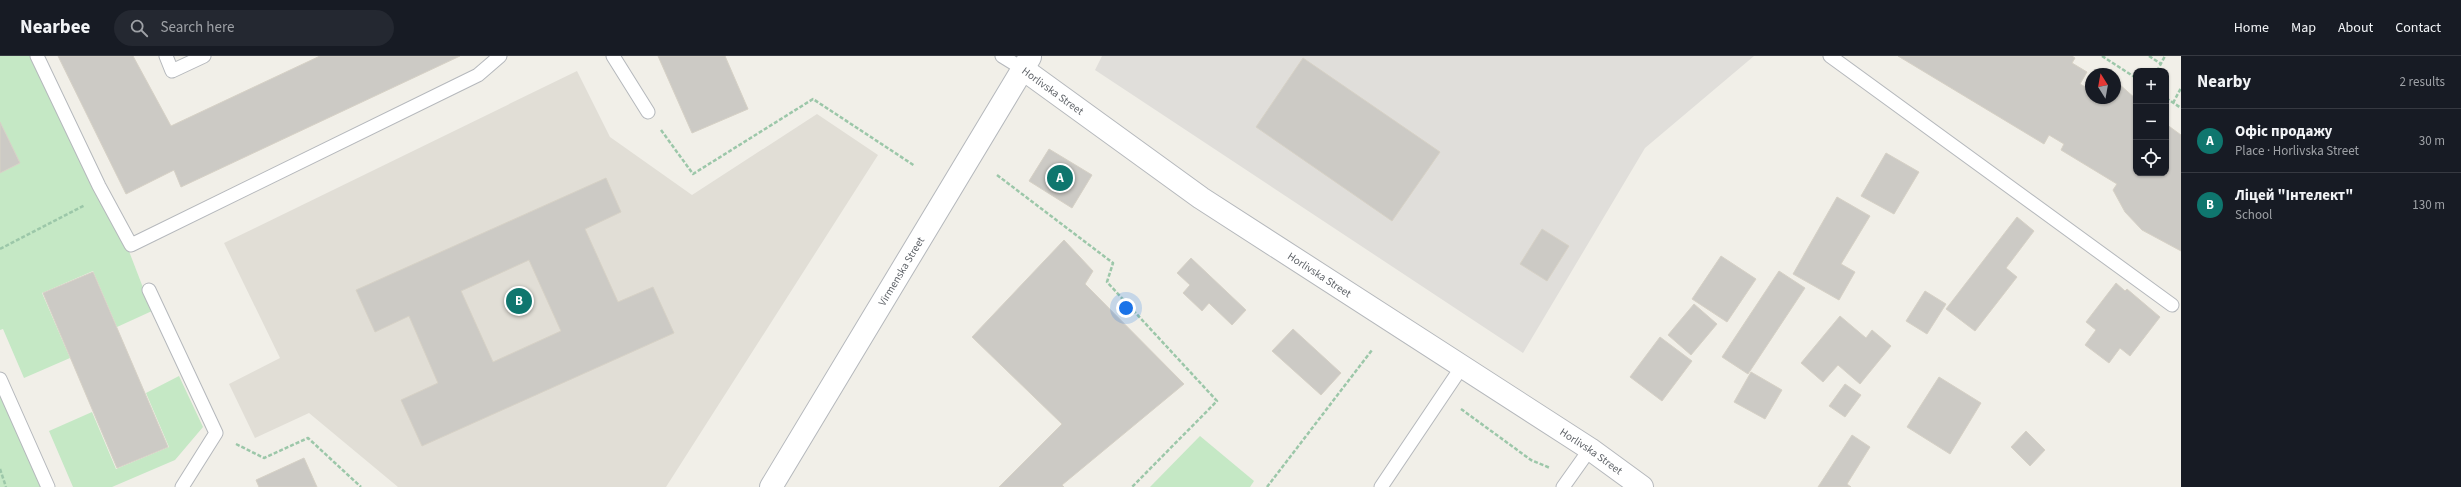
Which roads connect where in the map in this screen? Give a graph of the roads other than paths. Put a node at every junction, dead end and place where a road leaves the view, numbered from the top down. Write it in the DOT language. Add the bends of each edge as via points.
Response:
graph roads {
  1 [pos="37,56"];
  2 [pos="166,56"];
  3 [pos="204,56"];
  4 [pos="500,56"];
  5 [pos="613,56"];
  6 [pos="1002,56"];
  7 [pos="1830,56"];
  8 [pos="1027,62"];
  9 [pos="648,112"];
  10 [pos="149,290"];
  11 [pos="2172,305"];
  12 [pos="1461,368"];
  13 [pos="0,379"];
  14 [pos="1590,449"];
  15 [pos="1567,482"];
  16 [pos="48,487"];
  17 [pos="182,487"];
  18 [pos="771,487"];
  19 [pos="1381,487"];
  20 [pos="1642,487"];
  1 -- 4 [label="lane" via="99,186 131,245 478,75"];
  2 -- 3 [label="lane" via="172,71"];
  5 -- 9 [label="lane"];
  6 -- 8 [label="lane, Horlivska Street"];
  7 -- 11 [label="lane"];
  8 -- 12 [label="street, Horlivska Street" via="1201,198"];
  8 -- 18 [label="street, Virmenska Street"];
  10 -- 17 [label="lane" via="216,433"];
  12 -- 14 [label="street, Horlivska Street"];
  12 -- 19 [label="lane"];
  13 -- 16 [label="lane"];
  14 -- 15 [label="lane"];
  14 -- 20 [label="street, Horlivska Street"];
}
